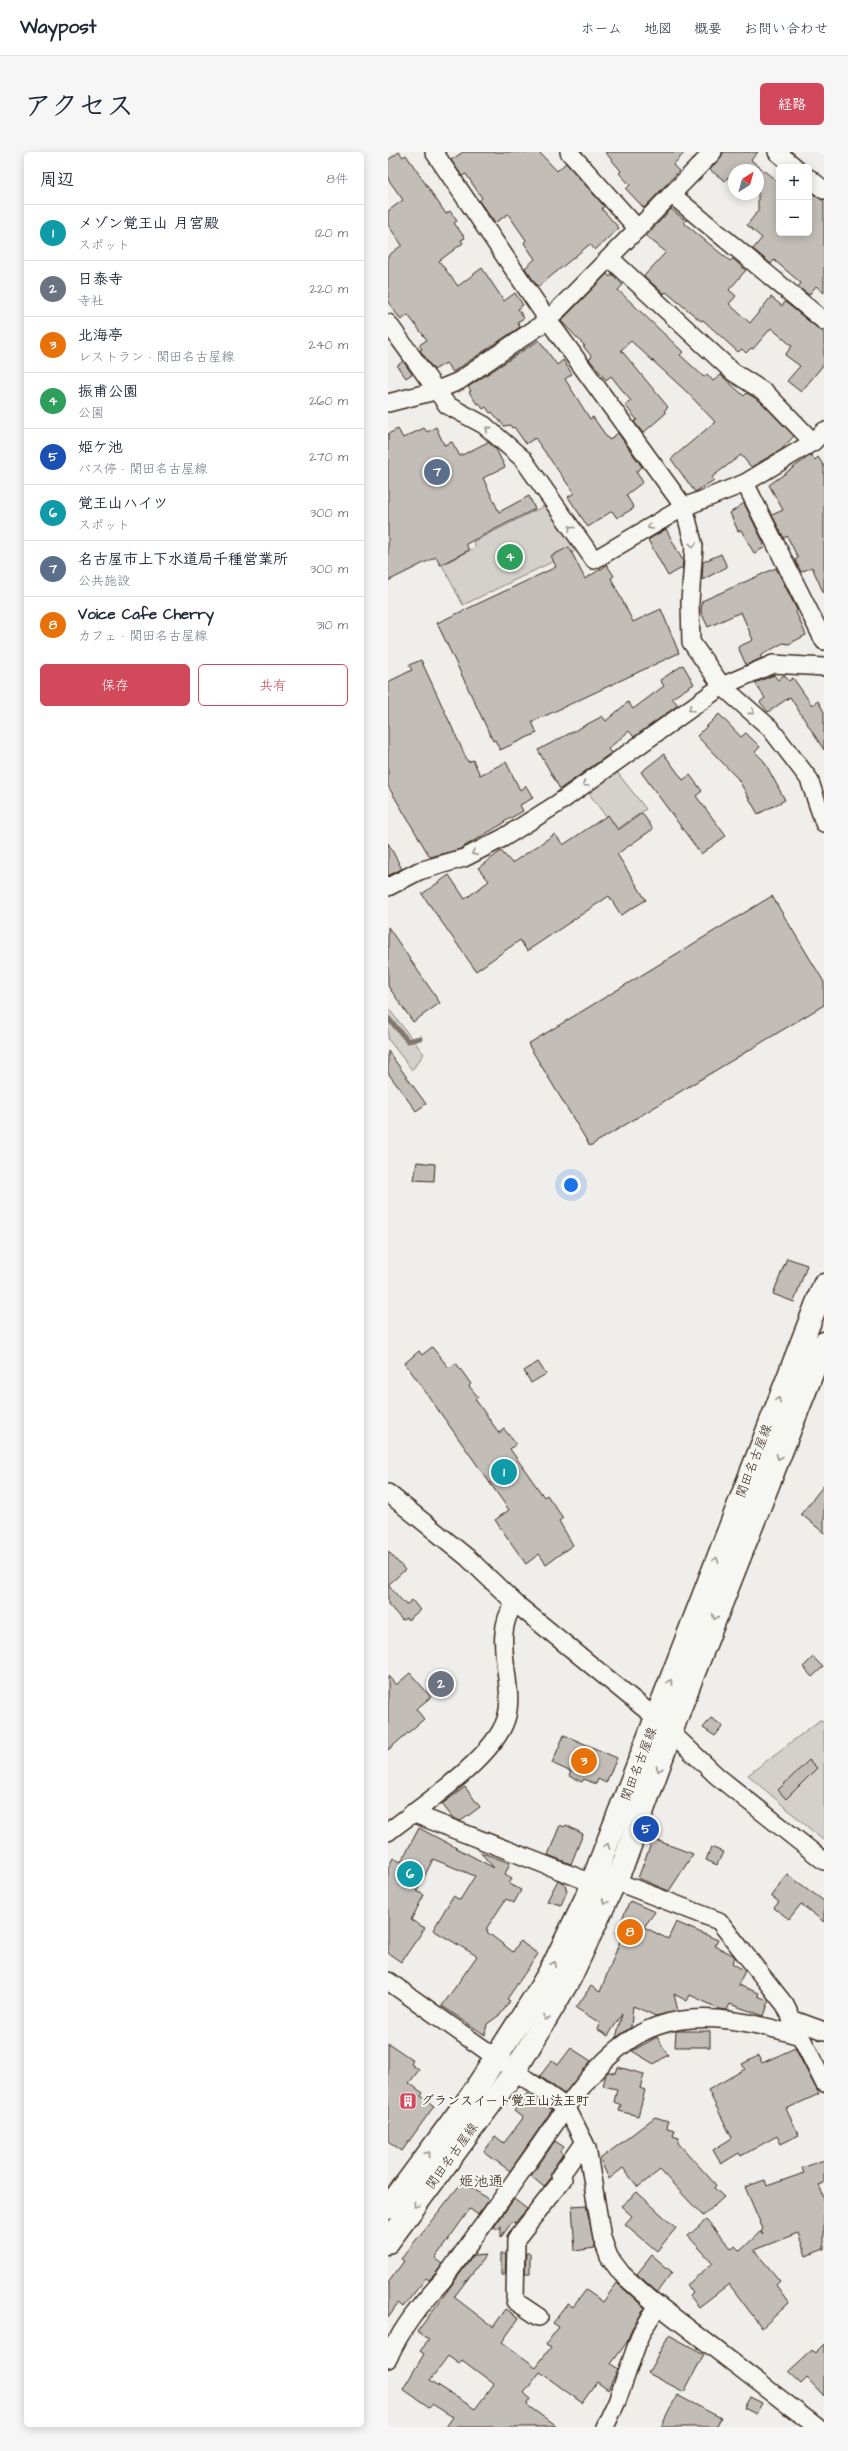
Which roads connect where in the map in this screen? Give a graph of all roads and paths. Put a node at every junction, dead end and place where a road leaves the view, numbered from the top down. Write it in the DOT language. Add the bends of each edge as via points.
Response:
graph roads {
  1 [pos="434,152"];
  2 [pos="569,152"];
  3 [pos="713,152"];
  4 [pos="777,152"];
  5 [pos="791,164"];
  6 [pos="812,180"];
  7 [pos="824,190"];
  8 [pos="671,194"];
  9 [pos="638,229"];
  10 [pos="610,258"];
  11 [pos="548,320"];
  12 [pos="824,321"];
  13 [pos="388,323"];
  14 [pos="435,391"];
  15 [pos="388,403"];
  16 [pos="819,436"];
  17 [pos="745,483"];
  18 [pos="684,507"];
  19 [pos="824,641"];
  20 [pos="824,667"];
  21 [pos="722,686"];
  22 [pos="824,823"];
  23 [pos="388,887"];
  24 [pos="824,1286"];
  25 [pos="824,1343"];
  26 [pos="388,1493"];
  27 [pos="515,1603"];
  28 [pos="664,1725"];
  29 [pos="412,1813"];
  30 [pos="388,1832"];
  31 [pos="824,1861"];
  32 [pos="615,1881"];
  33 [pos="592,1883"];
  34 [pos="388,1981"];
  35 [pos="792,2019"];
  36 [pos="824,2031"];
  37 [pos="800,2036"];
  38 [pos="496,2056"];
  39 [pos="515,2071"];
  40 [pos="824,2083"];
  41 [pos="567,2108"];
  42 [pos="584,2142"];
  43 [pos="388,2208"];
  44 [pos="388,2242"];
  45 [pos="658,2305"];
  46 [pos="539,2318"];
  47 [pos="388,2359"];
  48 [pos="605,2427"];
  49 [pos="817,2427"];
  1 -- 11 [label="street"];
  2 -- 9 [label="street"];
  3 -- 8 [label="street"];
  4 -- 5 [label="street"];
  6 -- 7 [label="street"];
  8 -- 9 [label="street"];
  8 -- 12 [label="street"];
  9 -- 10 [label="street"];
  10 -- 11 [label="street"];
  10 -- 16 [label="street" via="733,372 766,393"];
  11 -- 14 [label="street" via="459,381"];
  11 -- 18 [label="street"];
  13 -- 14 [label="street"];
  14 -- 15 [label="street"];
  18 -- 14 [label="street, one-way" via="594,560 523,459 484,425 447,405"];
  16 -- 17 [label="street"];
  17 -- 18 [label="street"];
  17 -- 19 [label="street"];
  18 -- 21 [label="street, one-way" via="694,546 690,602 691,642"];
  20 -- 21 [label="street" via="773,664"];
  21 -- 22 [label="street, one-way" via="770,728 809,779"];
  21 -- 23 [label="street, one-way" via="557,804 503,838 464,858 418,871"];
  28 -- 24 [label="main road, 関田名古屋線, one-way"];
  25 -- 28 [label="main road, 関田名古屋線, one-way"];
  26 -- 27 [label="street" via="468,1558"];
  27 -- 28 [label="street"];
  27 -- 29 [label="street" via="507,1613 503,1650 508,1705 506,1719 500,1732 478,1759"];
  28 -- 31 [label="street" via="693,1756"];
  28 -- 32 [label="main road, 関田名古屋線, one-way" via="651,1792"];
  33 -- 28 [label="main road, 関田名古屋線, one-way"];
  29 -- 30 [label="street"];
  29 -- 33 [label="street"];
  32 -- 35 [label="street" via="719,1921 785,2005"];
  32 -- 39 [label="main road, 関田名古屋線, one-way" via="570,1978"];
  38 -- 33 [label="main road, 関田名古屋線, one-way" via="553,1966"];
  34 -- 38 [label="street"];
  35 -- 36 [label="street"];
  35 -- 37 [label="street"];
  37 -- 40 [label="street"];
  37 -- 41 [label="street" via="723,2020 683,2019 656,2026 633,2038 608,2058"];
  38 -- 39 [label="street"];
  43 -- 38 [label="main road, 関田名古屋線, one-way" via="471,2096"];
  39 -- 41 [label="street"];
  39 -- 44 [label="main road, 関田名古屋線, one-way"];
  41 -- 42 [label="street"];
  41 -- 47 [label="street" via="443,2280 418,2308 401,2332"];
  42 -- 45 [label="street" via="602,2238 609,2257 622,2274"];
  42 -- 46 [label="street" via="560,2176 563,2179 516,2239 515,2301"];
  45 -- 48 [label="street" via="640,2333 617,2401"];
  45 -- 49 [label="street"];
}
